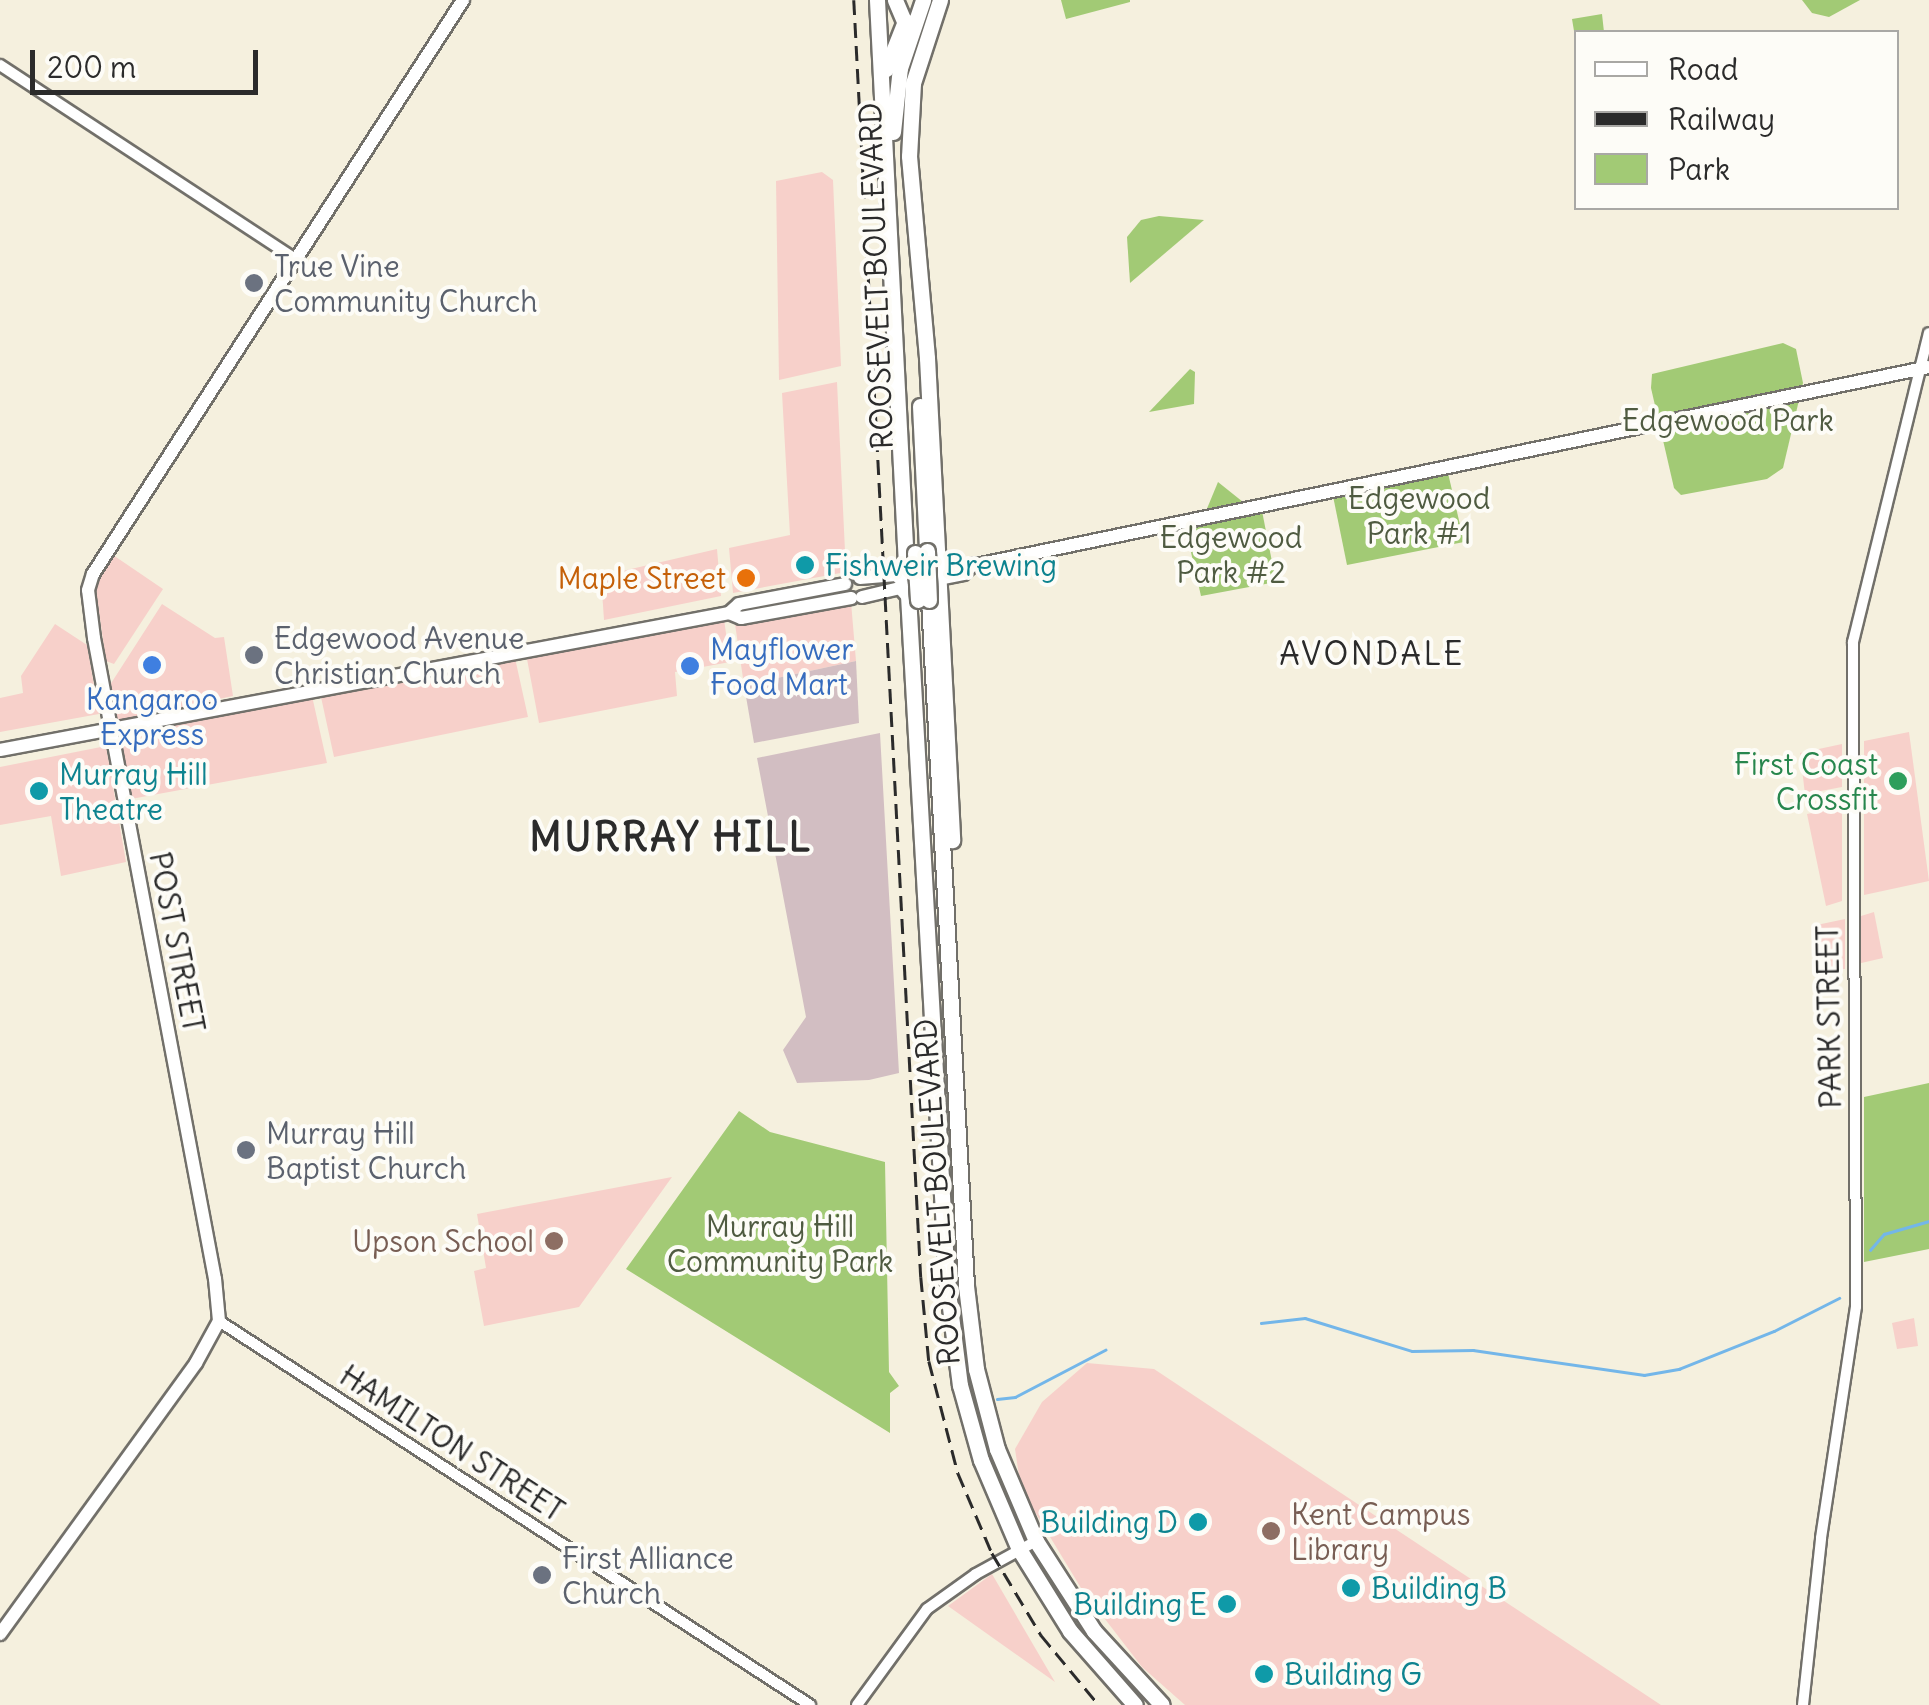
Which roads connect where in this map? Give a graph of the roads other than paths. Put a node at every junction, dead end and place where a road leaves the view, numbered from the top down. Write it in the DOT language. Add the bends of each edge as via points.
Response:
graph roads {
  1 [pos="464,0"];
  2 [pos="877,0"];
  3 [pos="895,0"];
  4 [pos="920,0"];
  5 [pos="940,0"];
  6 [pos="907,28"];
  7 [pos="0,65"];
  8 [pos="915,72"];
  9 [pos="882,88"];
  10 [pos="914,226"];
  11 [pos="298,261"];
  12 [pos="1929,333"];
  13 [pos="1925,368"];
  14 [pos="921,552"];
  15 [pos="939,574"];
  16 [pos="901,582"];
  17 [pos="853,593"];
  18 [pos="924,600"];
  19 [pos="112,728"];
  20 [pos="0,750"];
  21 [pos="950,981"];
  22 [pos="932,983"];
  23 [pos="219,1321"];
  24 [pos="1036,1541"];
  25 [pos="1019,1549"];
  26 [pos="0,1634"];
  27 [pos="810,1705"];
  28 [pos="856,1705"];
  29 [pos="1135,1705"];
  30 [pos="1162,1705"];
  31 [pos="1803,1705"];
  1 -- 11 [label="main road, POST STREET"];
  2 -- 9 [label="highway"];
  3 -- 6 [label="highway"];
  4 -- 6 [label="highway, ROOSEVELT BOULEVARD"];
  5 -- 8 [label="highway, ROOSEVELT BOULEVARD"];
  6 -- 8 [label="highway"];
  6 -- 9 [label="highway"];
  6 -- 14 [label="highway, ROOSEVELT BOULEVARD" via="893,138"];
  7 -- 11 [label="street"];
  8 -- 10 [label="highway, ROOSEVELT BOULEVARD" via="909,144"];
  9 -- 16 [label="highway" via="906,565"];
  10 -- 14 [label="highway"];
  10 -- 15 [label="highway"];
  11 -- 19 [label="main road, POST STREET" via="93,574 89,603"];
  12 -- 13 [label="street, PARK STREET"];
  13 -- 15 [label="main road"];
  13 -- 31 [label="street, PARK STREET" via="1853,642 1856,1307"];
  14 -- 18 [label="highway, bridge"];
  15 -- 16 [label="main road"];
  15 -- 21 [label="highway" via="953,869"];
  16 -- 17 [label="main road"];
  16 -- 17 [label="main road" via="860,578 865,586"];
  16 -- 22 [label="highway" via="908,595"];
  17 -- 19 [label="main road" via="738,604 729,613"];
  18 -- 21 [label="highway"];
  18 -- 22 [label="highway"];
  19 -- 20 [label="main road"];
  19 -- 23 [label="main road, POST STREET"];
  21 -- 24 [label="highway, ROOSEVELT BOULEVARD" via="969,1330 997,1449"];
  22 -- 25 [label="highway, ROOSEVELT BOULEVARD" via="954,1356 972,1433"];
  23 -- 26 [label="main road" via="196,1363"];
  23 -- 27 [label="street, HAMILTON STREET"];
  24 -- 25 [label="street"];
  24 -- 30 [label="highway, ROOSEVELT BOULEVARD" via="1094,1632"];
  25 -- 28 [label="street" via="927,1609"];
  25 -- 29 [label="highway, ROOSEVELT BOULEVARD" via="1070,1631"];
}
